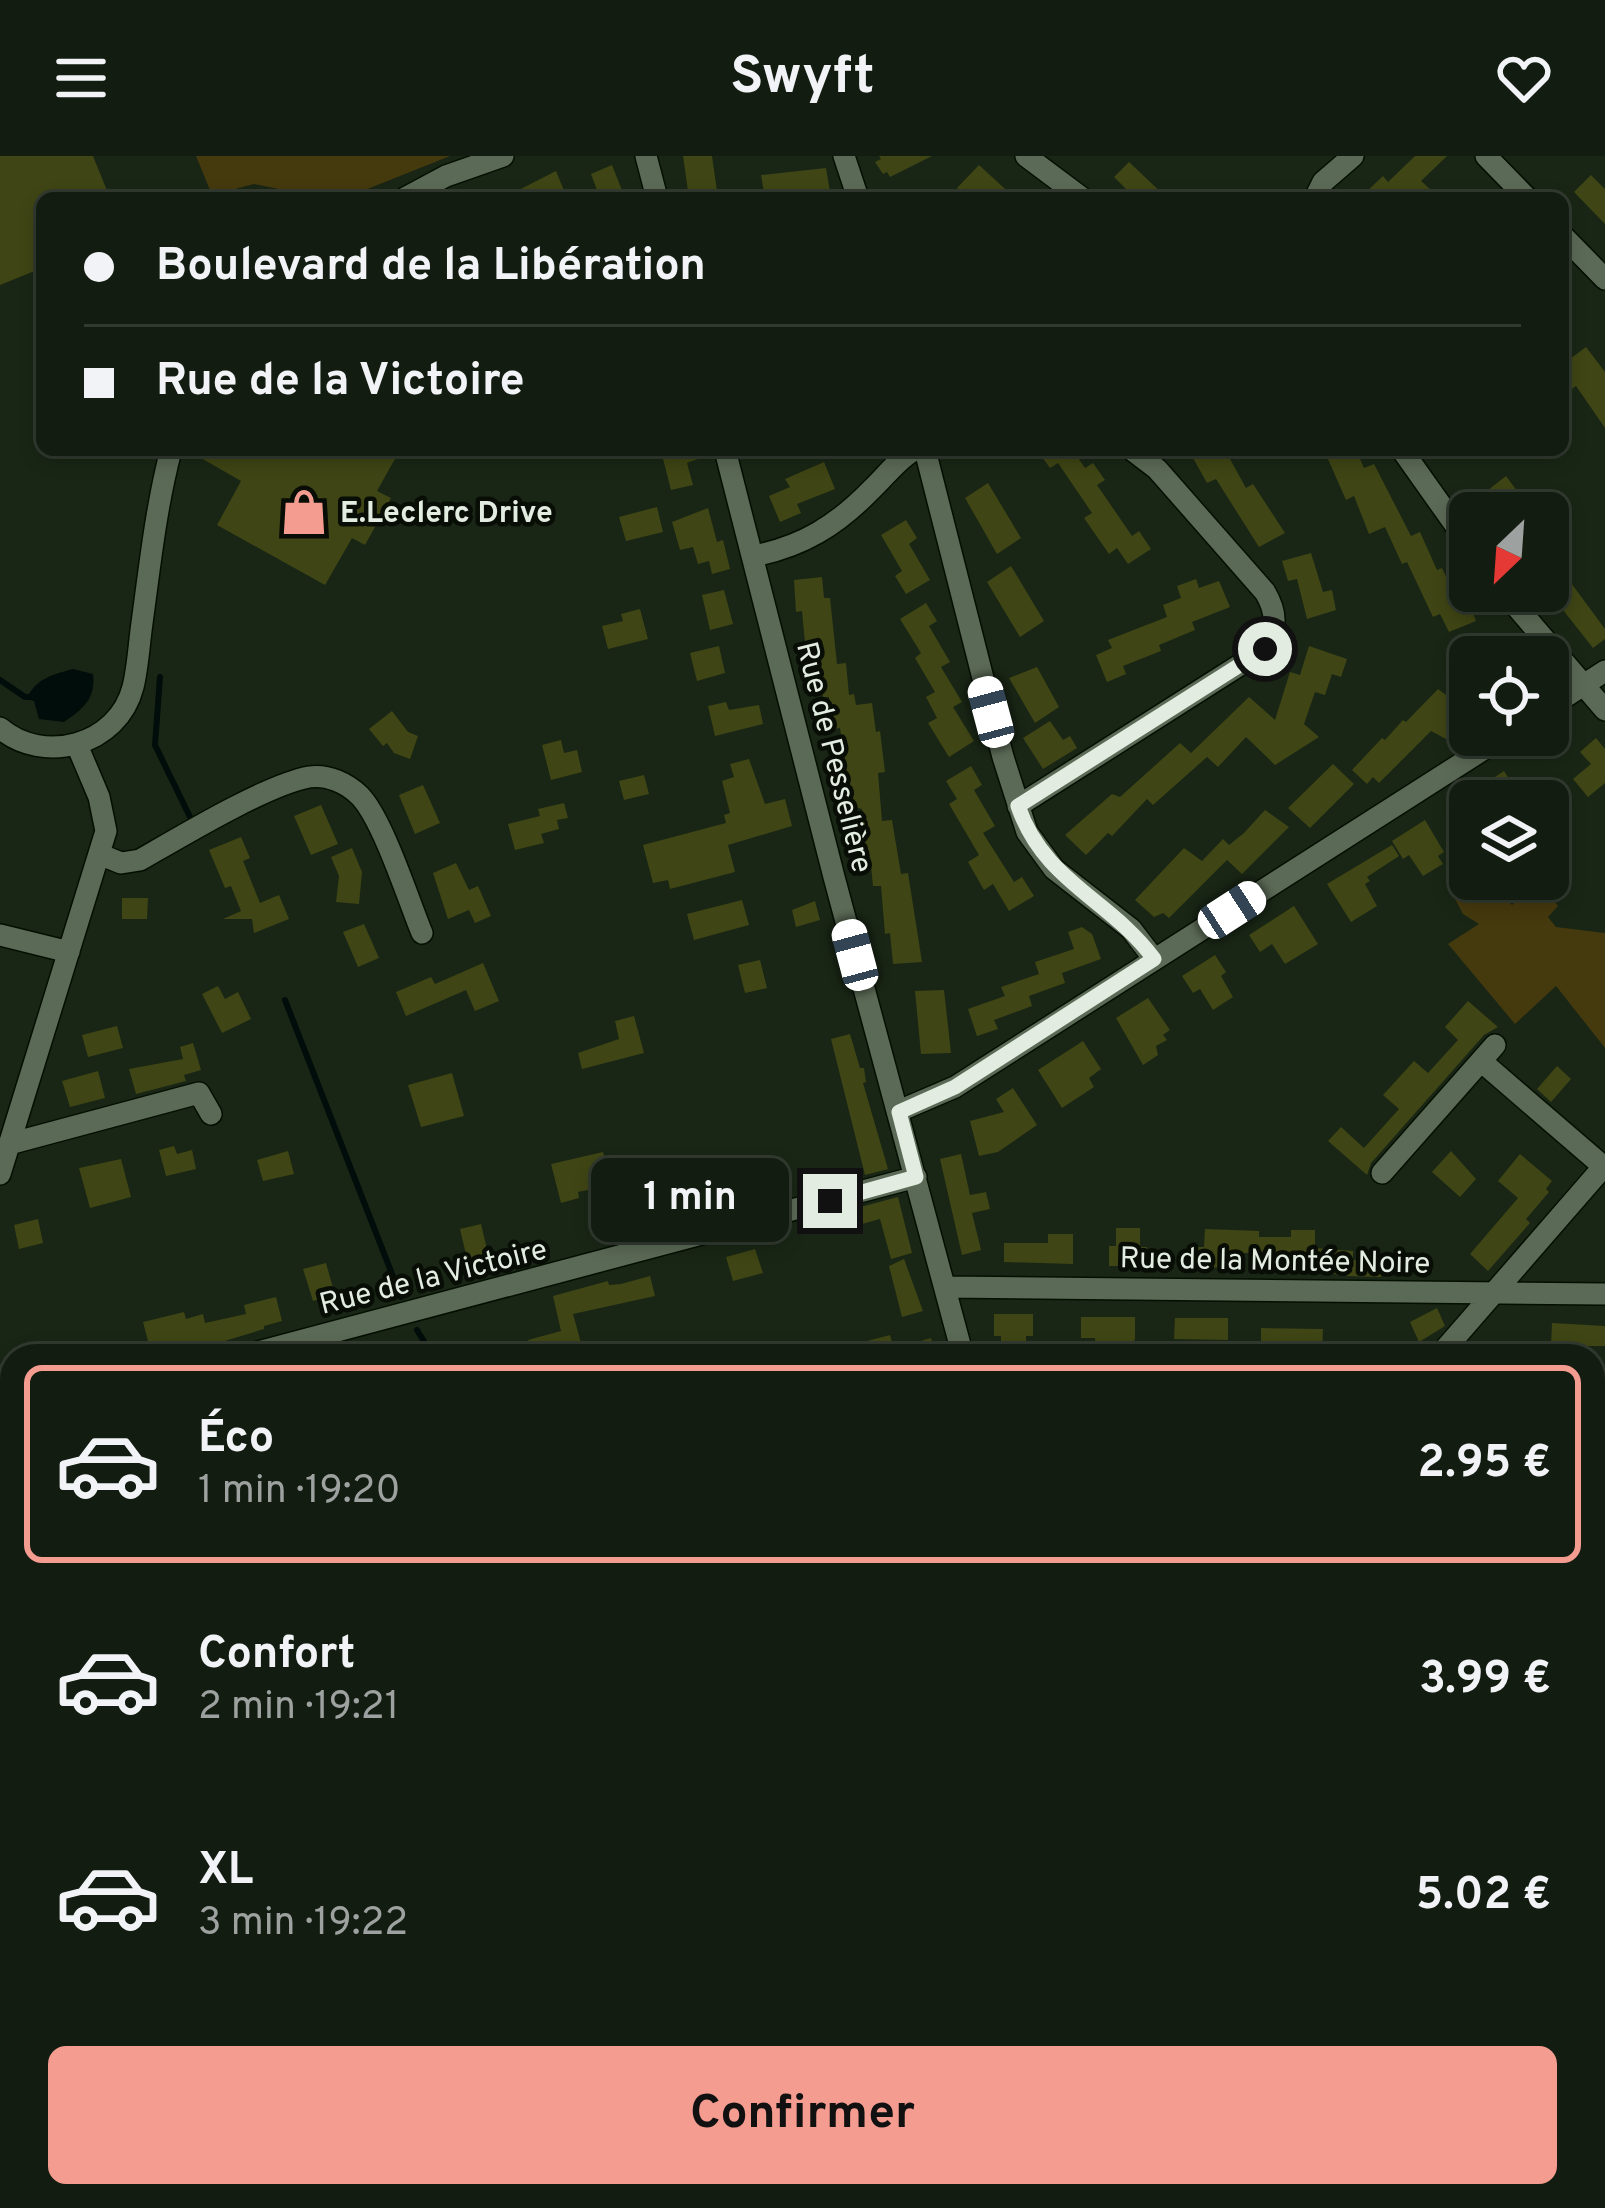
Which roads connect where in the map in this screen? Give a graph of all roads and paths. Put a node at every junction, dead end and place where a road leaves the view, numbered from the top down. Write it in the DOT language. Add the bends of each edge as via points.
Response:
graph roads {
  1 [pos="503,156"];
  2 [pos="646,156"];
  3 [pos="844,156"];
  4 [pos="1026,156"];
  5 [pos="1352,156"];
  6 [pos="1486,156"];
  7 [pos="416,192"];
  8 [pos="655,192"];
  9 [pos="856,192"];
  10 [pos="1074,192"];
  11 [pos="1319,192"];
  12 [pos="1520,192"];
  13 [pos="1569,242"];
  14 [pos="1605,279"];
  15 [pos="169,456"];
  16 [pos="727,456"];
  17 [pos="908,456"];
  18 [pos="927,456"];
  19 [pos="1144,456"];
  20 [pos="1406,456"];
  21 [pos="1449,516"];
  22 [pos="753,556"];
  23 [pos="1521,612"];
  24 [pos="1605,670"];
  25 [pos="1584,685"];
  26 [pos="1569,695"];
  27 [pos="1605,710"];
  28 [pos="0,728"];
  29 [pos="77,745"];
  30 [pos="1473,756"];
  31 [pos="1018,806"];
  32 [pos="99,854"];
  33 [pos="422,933"];
  34 [pos="0,934"];
  35 [pos="69,952"];
  36 [pos="1154,959"];
  37 [pos="899,1112"];
  38 [pos="211,1114"];
  39 [pos="9,1144"];
  40 [pos="1604,1166"];
  41 [pos="1382,1173"];
  42 [pos="0,1174"];
  43 [pos="916,1177"];
  44 [pos="945,1287"];
  45 [pos="1495,1292"];
  46 [pos="1605,1294"];
  47 [pos="288,1344"];
  48 [pos="960,1344"];
  49 [pos="1450,1344"];
  1 -- 7 [label="street"];
  2 -- 8 [label="street"];
  3 -- 9 [label="street"];
  4 -- 10 [label="street"];
  5 -- 11 [label="street"];
  6 -- 12 [label="street"];
  13 -- 14 [label="street"];
  15 -- 29 [label="street" via="132,692 111,724"];
  16 -- 22 [label="street, Rue de Pesselière"];
  17 -- 22 [label="street" via="814,536"];
  18 -- 31 [label="street"];
  19 -- 31 [label="street" via="1264,592 1275,629 1265,649"];
  20 -- 21 [label="street"];
  22 -- 37 [label="street, Rue de Pesselière"];
  23 -- 25 [label="street"];
  24 -- 25 [label="street"];
  25 -- 26 [label="street"];
  25 -- 27 [label="street"];
  28 -- 29 [label="street" via="44,750"];
  29 -- 32 [label="street" via="106,831"];
  30 -- 36 [label="street"];
  31 -- 36 [label="street" via="1054,869 1131,929"];
  32 -- 33 [label="street" via="140,860 277,788 326,777 369,808"];
  32 -- 35 [label="street"];
  34 -- 35 [label="street"];
  35 -- 39 [label="street"];
  36 -- 37 [label="street" via="955,1087"];
  37 -- 43 [label="street, Rue de Pesselière"];
  38 -- 39 [label="street" via="200,1094"];
  39 -- 42 [label="street"];
  40 -- 41 [label="street" via="1488,1053"];
  40 -- 45 [label="street"];
  43 -- 44 [label="street, Rue de Pesselière"];
  43 -- 47 [label="street, Rue de la Victoire"];
  44 -- 45 [label="street, Rue de la Montée Noire"];
  44 -- 48 [label="street, Rue de Pesselière"];
  45 -- 46 [label="street, Rue de la Montée Noire"];
  45 -- 49 [label="street"];
}
